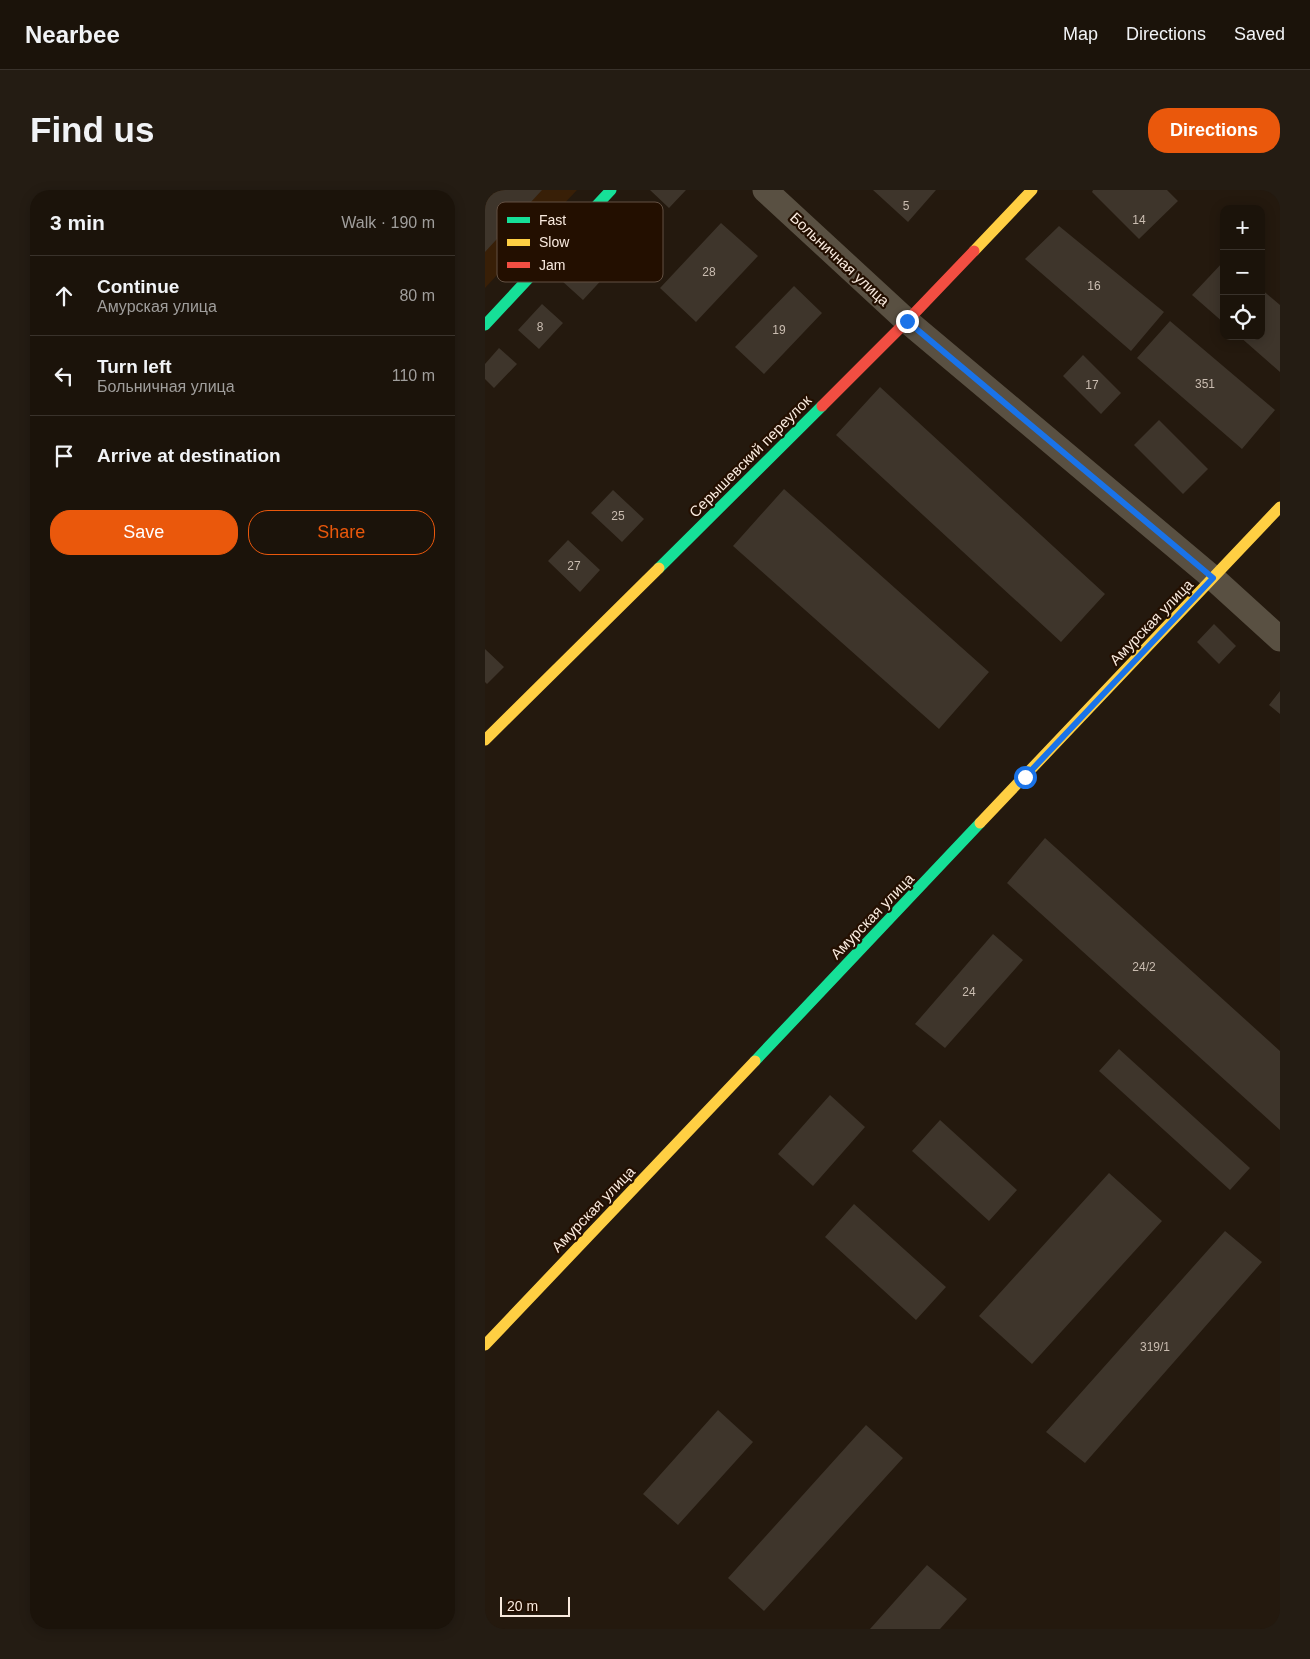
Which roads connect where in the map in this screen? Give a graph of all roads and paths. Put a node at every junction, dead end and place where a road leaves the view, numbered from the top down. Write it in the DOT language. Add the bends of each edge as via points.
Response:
graph roads {
  1 [pos="611,190"];
  2 [pos="765,190"];
  3 [pos="1032,190"];
  4 [pos="600,202"];
  5 [pos="525,282"];
  6 [pos="907,321"];
  7 [pos="485,325"];
  8 [pos="1280,507"];
  9 [pos="1213,578"];
  10 [pos="1280,639"];
  11 [pos="485,740"];
  12 [pos="485,1345"];
  1 -- 4 [label="street"];
  2 -- 6 [label="street, Больничная улица"];
  3 -- 6 [label="street, Серышевский переулок"];
  5 -- 7 [label="street"];
  6 -- 9 [label="street, Больничная улица"];
  6 -- 11 [label="street, Серышевский переулок"];
  8 -- 9 [label="street, Амурская улица"];
  9 -- 10 [label="street, Больничная улица"];
  9 -- 12 [label="street, Амурская улица"];
}
